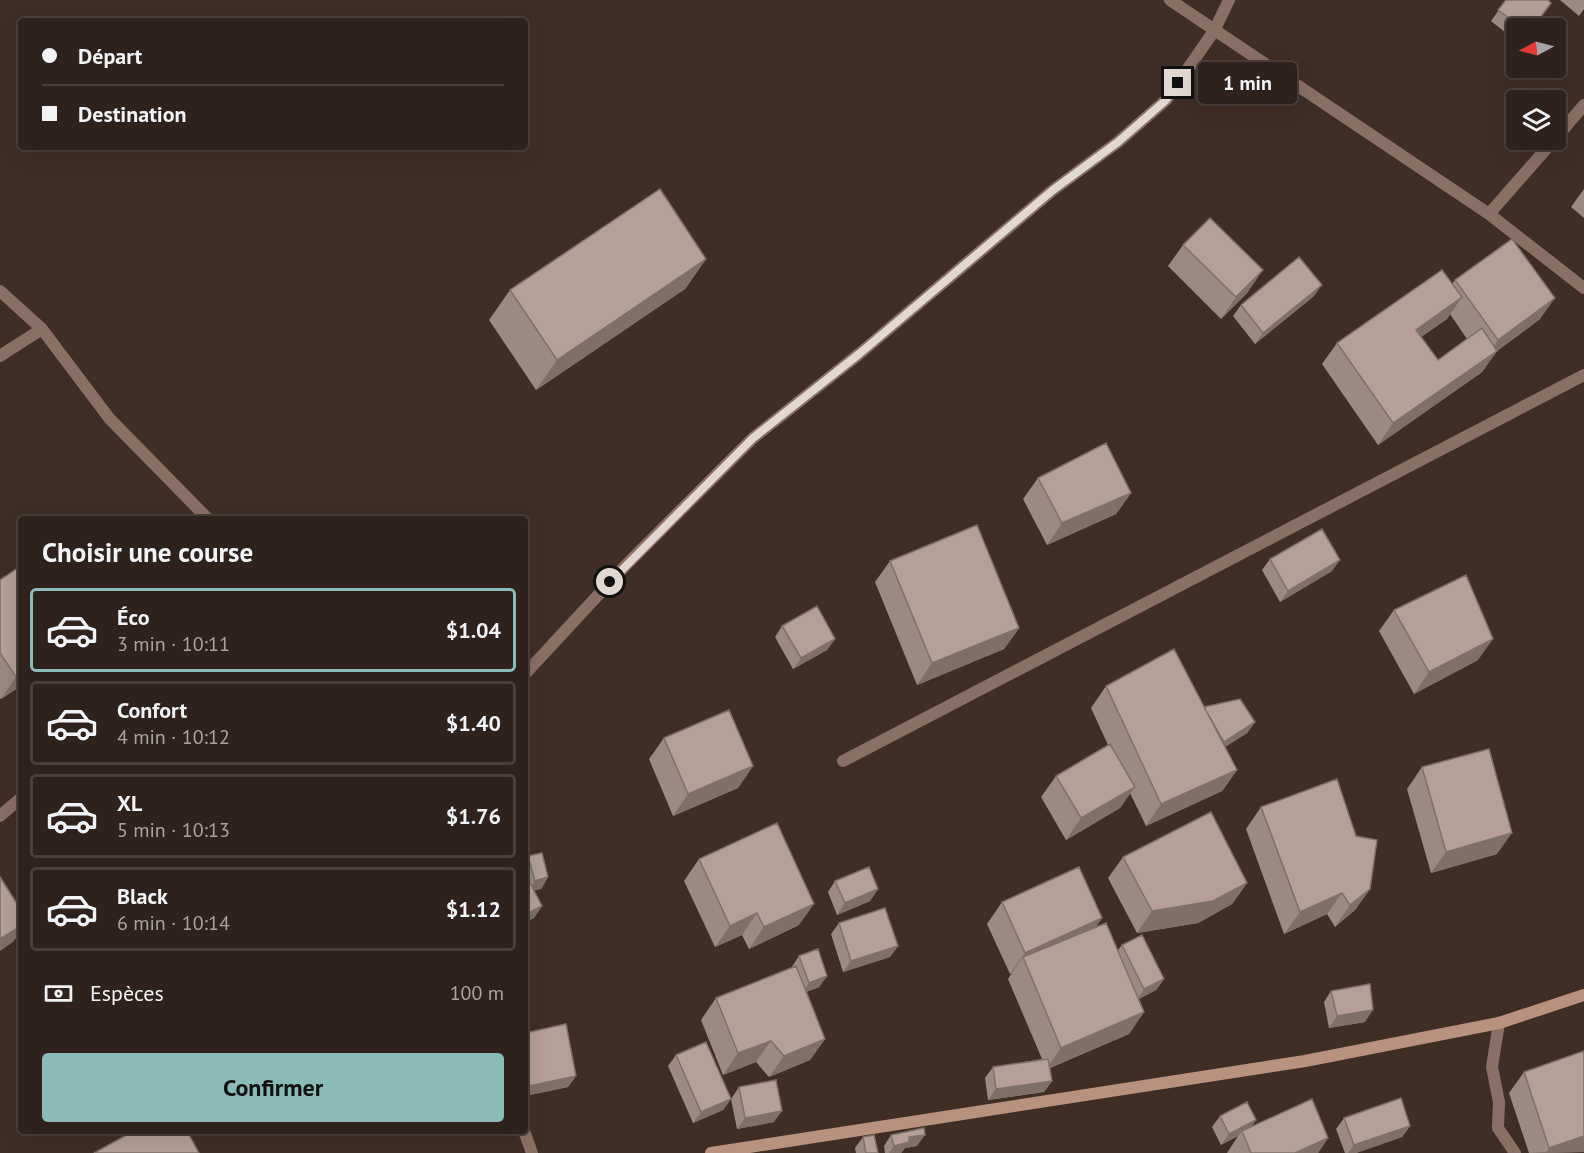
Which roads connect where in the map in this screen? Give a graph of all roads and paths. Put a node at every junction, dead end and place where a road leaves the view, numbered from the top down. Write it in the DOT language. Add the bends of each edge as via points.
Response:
graph roads {
  1 [pos="1170,0"];
  2 [pos="1229,0"];
  3 [pos="1214,32"];
  4 [pos="1584,105"];
  5 [pos="1566,126"];
  6 [pos="1545,150"];
  7 [pos="1489,214"];
  8 [pos="1584,288"];
  9 [pos="0,291"];
  10 [pos="42,330"];
  11 [pos="0,356"];
  12 [pos="1584,375"];
  13 [pos="205,516"];
  14 [pos="528,671"];
  15 [pos="843,761"];
  16 [pos="18,801"];
  17 [pos="0,816"];
  18 [pos="1584,995"];
  19 [pos="1499,1023"];
  20 [pos="525,1134"];
  21 [pos="784,1147"];
  22 [pos="532,1153"];
  23 [pos="711,1153"];
  24 [pos="1515,1153"];
  1 -- 3 [label="street"];
  2 -- 3 [label="street"];
  3 -- 7 [label="street"];
  3 -- 14 [label="street" via="1166,100 753,438 626,565"];
  4 -- 5 [label="street"];
  6 -- 7 [label="street"];
  7 -- 8 [label="street"];
  9 -- 10 [label="street"];
  10 -- 11 [label="street"];
  10 -- 13 [label="street" via="109,418"];
  12 -- 15 [label="street"];
  16 -- 17 [label="street"];
  18 -- 19 [label="street"];
  19 -- 21 [label="street" via="1293,1062"];
  19 -- 24 [label="street" via="1492,1067 1499,1102 1498,1128"];
  20 -- 22 [label="street"];
  21 -- 23 [label="street"];
}
